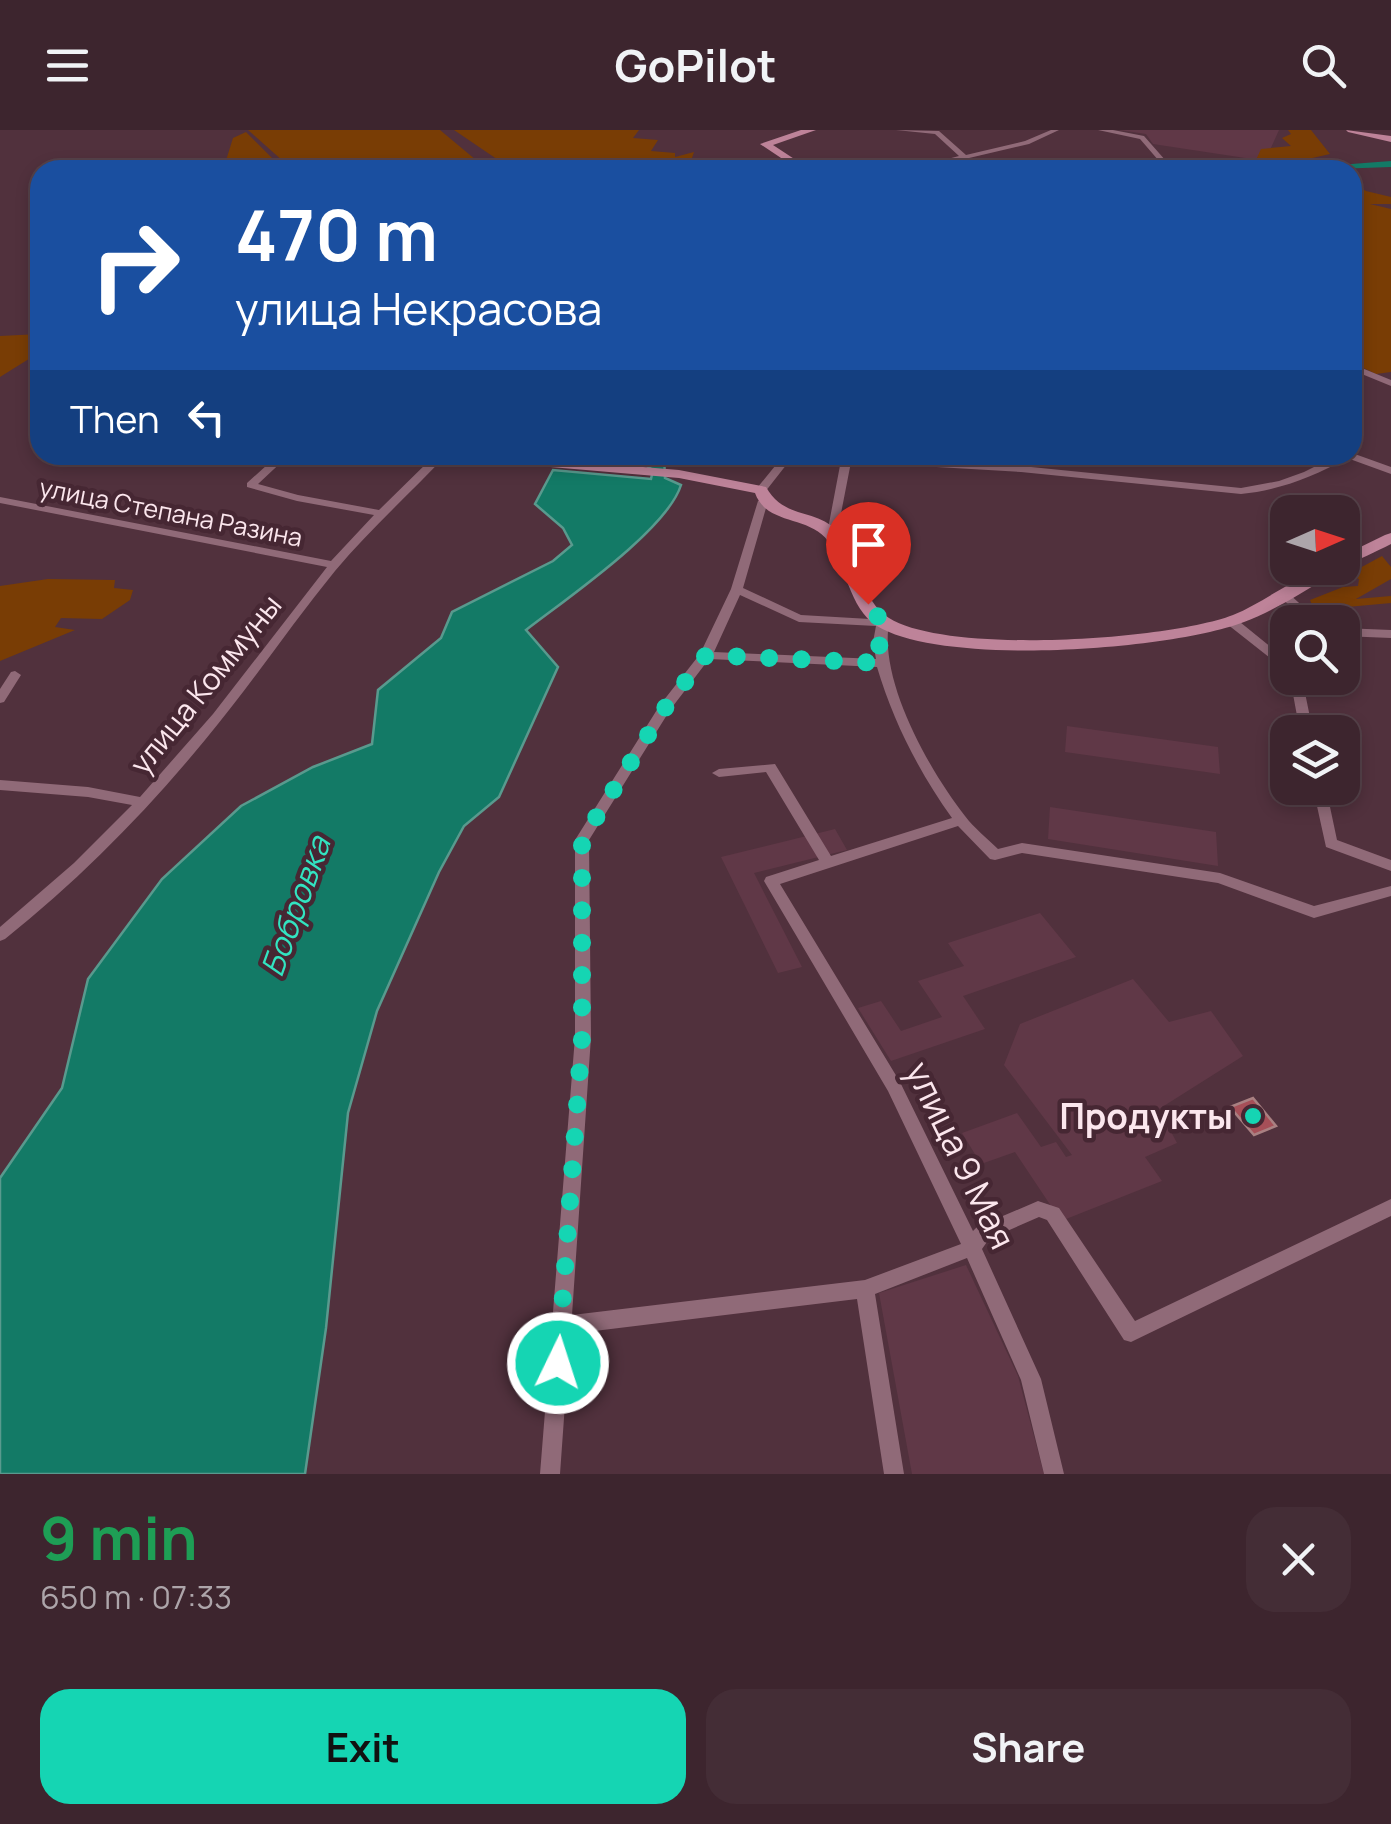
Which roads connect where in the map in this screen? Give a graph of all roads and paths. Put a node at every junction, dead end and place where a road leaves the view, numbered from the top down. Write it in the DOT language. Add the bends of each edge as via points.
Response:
graph roads {
  1 [pos="811,130"];
  2 [pos="899,130"];
  3 [pos="1056,130"];
  4 [pos="1101,130"];
  5 [pos="1351,130"];
  6 [pos="941,131"];
  7 [pos="1391,139"];
  8 [pos="964,157"];
  9 [pos="790,160"];
  10 [pos="951,160"];
  11 [pos="1162,160"];
  12 [pos="1362,371"];
  13 [pos="1391,383"];
  14 [pos="1362,460"];
  15 [pos="273,465"];
  16 [pos="430,465"];
  17 [pos="596,465"];
  18 [pos="782,465"];
  19 [pos="845,465"];
  20 [pos="963,465"];
  21 [pos="1328,465"];
  22 [pos="1391,470"];
  23 [pos="762,496"];
  24 [pos="0,500"];
  25 [pos="380,513"];
  26 [pos="832,534"];
  27 [pos="1391,538"];
  28 [pos="1360,554"];
  29 [pos="334,565"];
  30 [pos="1301,585"];
  31 [pos="737,589"];
  32 [pos="1283,594"];
  33 [pos="1295,605"];
  34 [pos="1231,621"];
  35 [pos="883,623"];
  36 [pos="1360,633"];
  37 [pos="1391,634"];
  38 [pos="1270,653"];
  39 [pos="706,655"];
  40 [pos="881,663"];
  41 [pos="15,676"];
  42 [pos="0,699"];
  43 [pos="719,772"];
  44 [pos="0,785"];
  45 [pos="141,802"];
  46 [pos="1322,805"];
  47 [pos="961,820"];
  48 [pos="827,862"];
  49 [pos="1391,866"];
  50 [pos="1391,891"];
  51 [pos="0,935"];
  52 [pos="1391,1207"];
  53 [pos="972,1248"];
  54 [pos="865,1289"];
  55 [pos="562,1326"];
  56 [pos="550,1474"];
  57 [pos="894,1474"];
  58 [pos="1054,1474"];
  1 -- 9 [label="street" via="765,144"];
  2 -- 6 [label="street"];
  3 -- 8 [label="street"];
  4 -- 11 [label="street" via="1142,137"];
  5 -- 7 [label="street"];
  6 -- 8 [label="street"];
  8 -- 10 [label="street"];
  12 -- 13 [label="street"];
  14 -- 22 [label="street"];
  15 -- 25 [label="street" via="252,485"];
  16 -- 25 [label="street, улица Коммуны"];
  17 -- 23 [label="street" via="679,474"];
  18 -- 23 [label="street"];
  19 -- 26 [label="street"];
  20 -- 21 [label="street" via="1241,491 1274,488"];
  23 -- 26 [label="street" via="772,510 816,522"];
  23 -- 31 [label="street"];
  24 -- 29 [label="street, улица Степана Разина"];
  25 -- 29 [label="street, улица Коммуны"];
  26 -- 35 [label="street"];
  27 -- 28 [label="street"];
  29 -- 45 [label="street, улица Коммуны"];
  30 -- 32 [label="street"];
  31 -- 35 [label="street" via="800,618"];
  31 -- 39 [label="street"];
  32 -- 33 [label="street"];
  32 -- 34 [label="street"];
  34 -- 35 [label="street" via="1183,634 1034,643 945,642"];
  34 -- 38 [label="street"];
  35 -- 40 [label="street"];
  36 -- 37 [label="street"];
  39 -- 40 [label="street"];
  39 -- 55 [label="street" via="582,840 582,1038"];
  40 -- 47 [label="street" via="914,740"];
  41 -- 42 [label="street"];
  43 -- 48 [label="street" via="770,767"];
  44 -- 45 [label="street"];
  45 -- 51 [label="street, улица Коммуны" via="41,904"];
  46 -- 49 [label="street" via="1330,843"];
  47 -- 48 [label="street"];
  47 -- 50 [label="street" via="995,855 1022,848 1220,878 1314,912"];
  48 -- 53 [label="street, улица 9 Мая" via="771,881 894,1088"];
  52 -- 53 [label="street" via="1131,1334 1053,1214 1038,1208 983,1233"];
  53 -- 54 [label="street"];
  53 -- 58 [label="street, улица 9 Мая" via="1031,1379"];
  54 -- 55 [label="street"];
  54 -- 57 [label="street"];
  55 -- 56 [label="street"];
}
